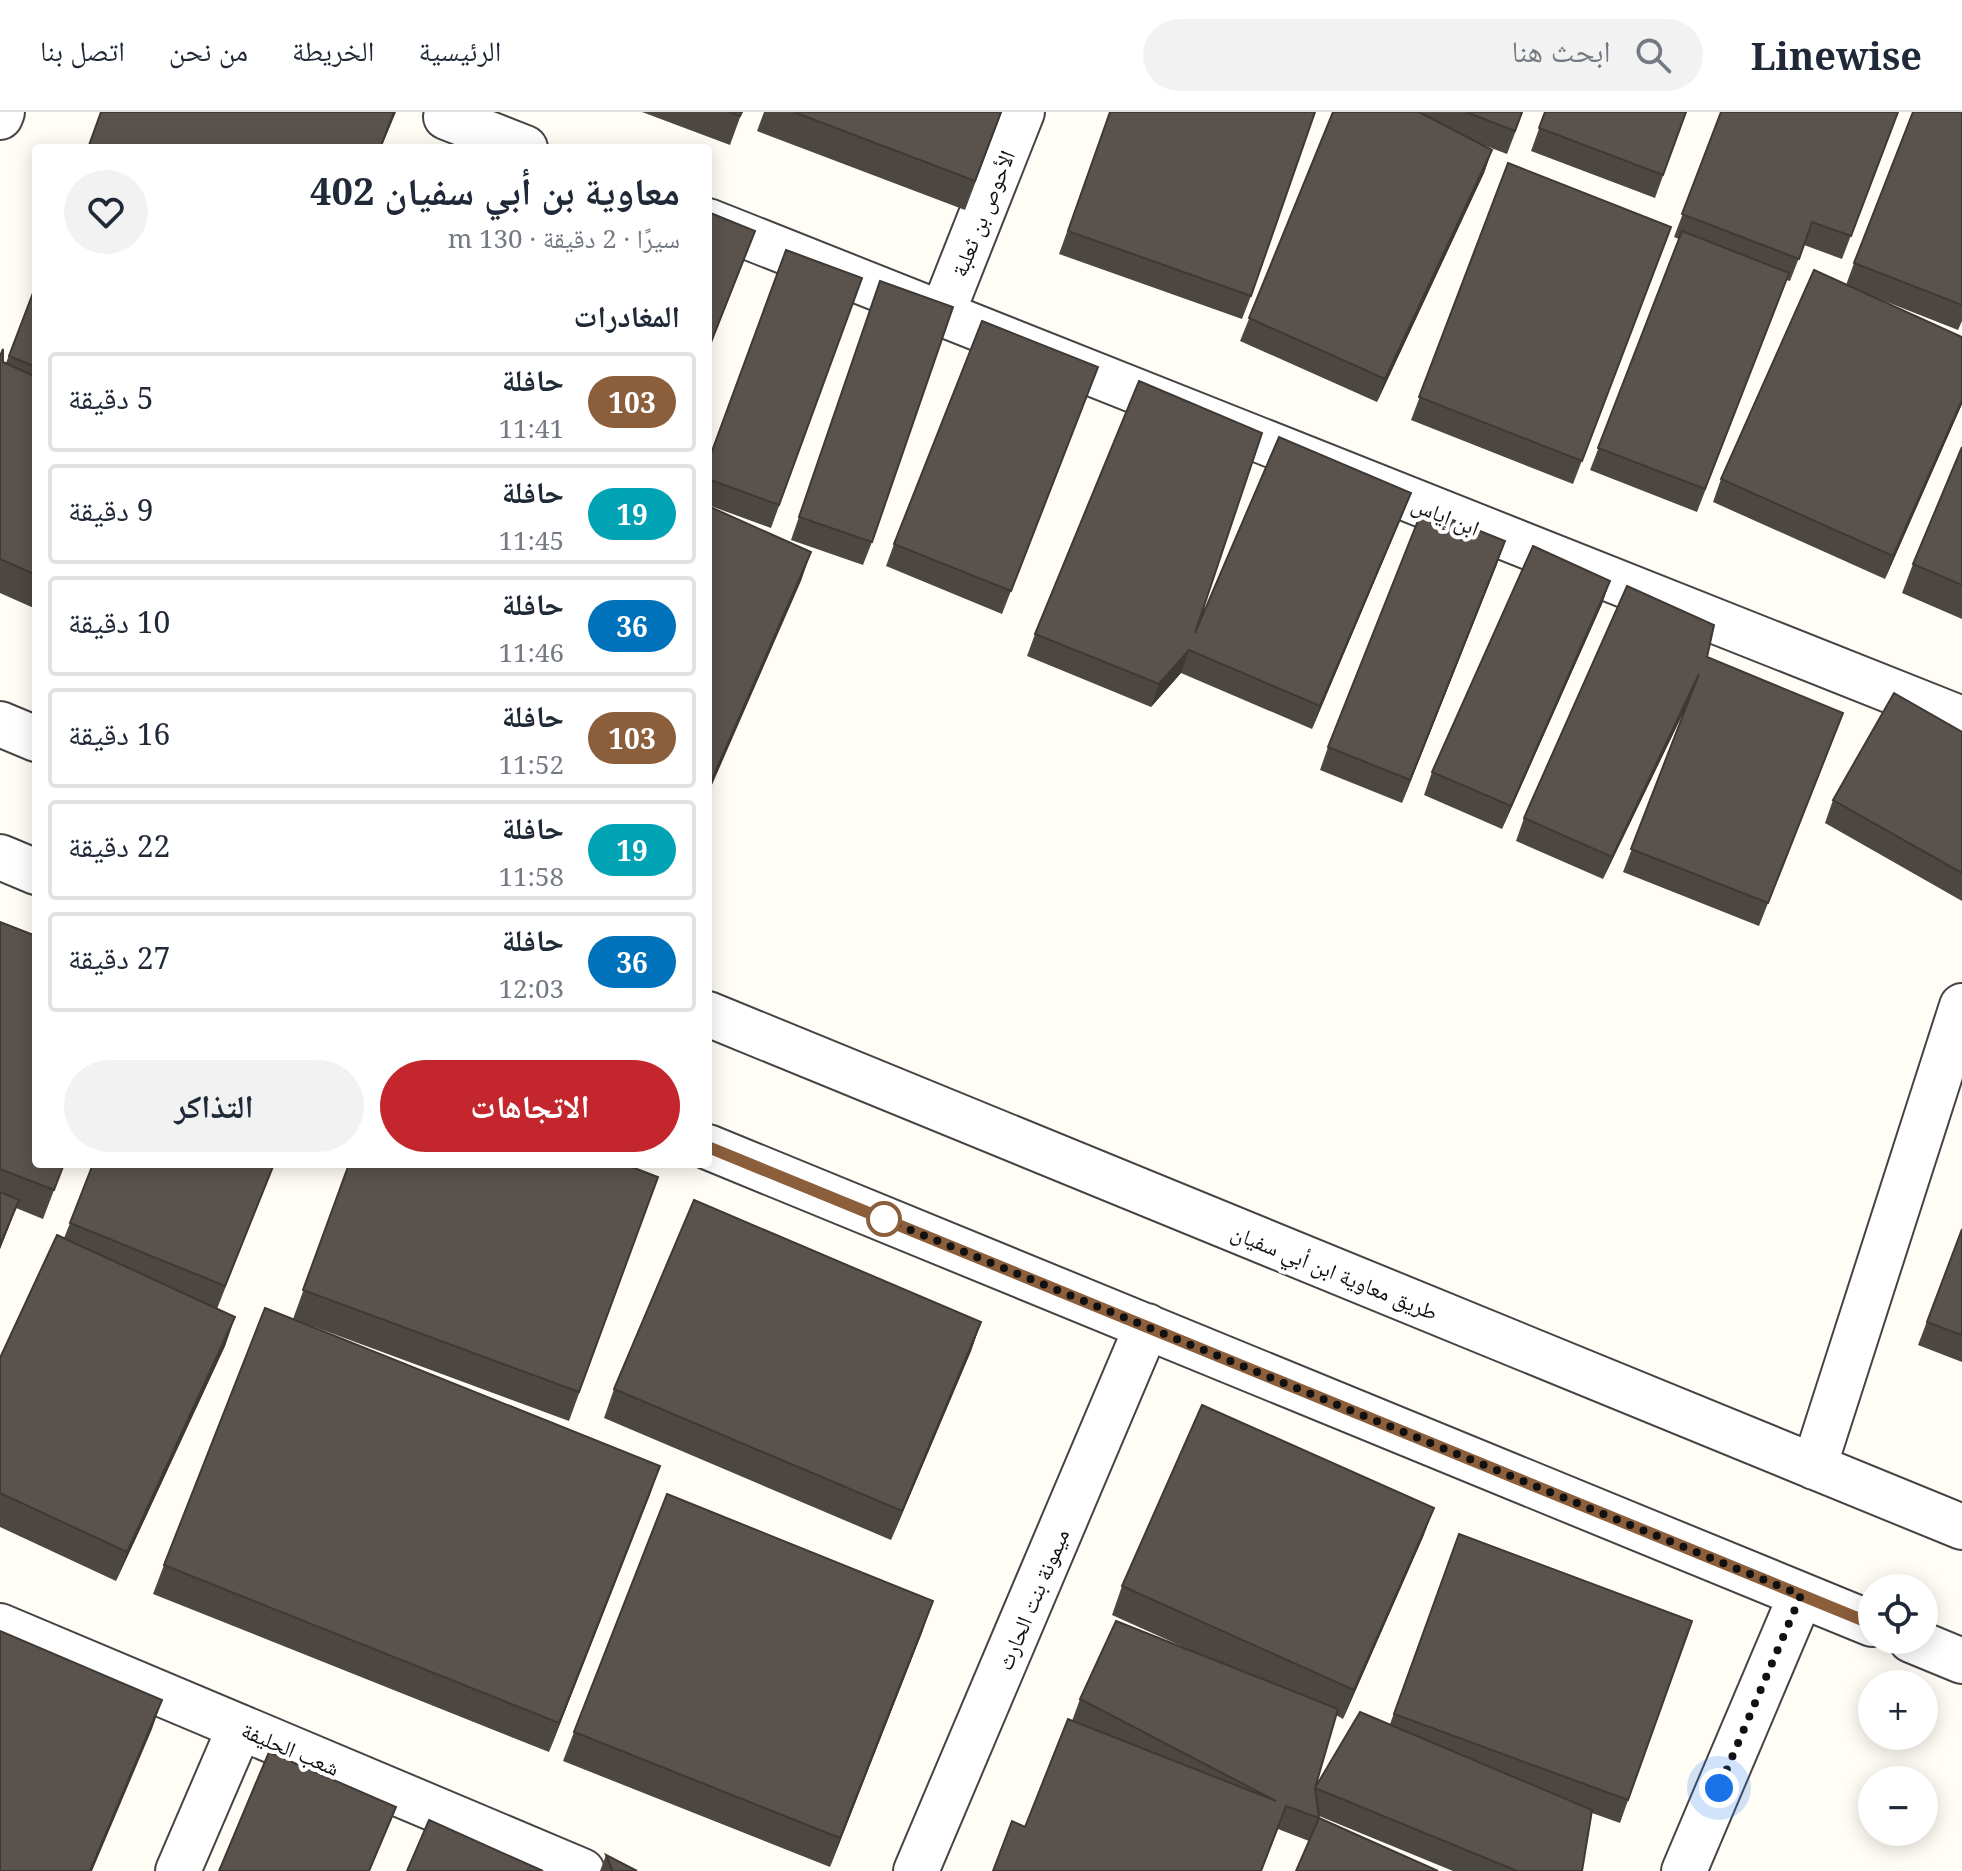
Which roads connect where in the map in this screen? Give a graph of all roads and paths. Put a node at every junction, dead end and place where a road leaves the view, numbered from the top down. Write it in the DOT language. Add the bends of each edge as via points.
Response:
graph roads {
  1 [pos="1022,112"];
  2 [pos="442,126"];
  3 [pos="510,144"];
  4 [pos="712,223"];
  5 [pos="942,314"];
  6 [pos="1962,719"];
  7 [pos="0,724"];
  8 [pos="32,737"];
  9 [pos="0,857"];
  10 [pos="32,870"];
  11 [pos="1962,1006"];
  12 [pos="712,1016"];
  13 [pos="712,1149"];
  14 [pos="1147,1326"];
  15 [pos="1814,1467"];
  16 [pos="1962,1527"];
  17 [pos="1801,1595"];
  18 [pos="1858,1618"];
  19 [pos="0,1626"];
  20 [pos="1938,1651"];
  21 [pos="1962,1661"];
  22 [pos="240,1727"];
  23 [pos="178,1871"];
  24 [pos="582,1871"];
  25 [pos="916,1871"];
  26 [pos="1684,1871"];
  1 -- 5 [label="street, الأحوص بن ثعلبة"];
  2 -- 3 [label="street"];
  4 -- 5 [label="street, ابن إياس"];
  5 -- 6 [label="street, ابن إياس"];
  7 -- 8 [label="street"];
  9 -- 10 [label="street"];
  11 -- 15 [label="street"];
  12 -- 15 [label="street, طريق معاوية ابن أبي سفيان"];
  13 -- 14 [label="street"];
  14 -- 17 [label="street"];
  14 -- 25 [label="street, ميمونة بنت الحارث"];
  15 -- 16 [label="street, طريق معاوية ابن أبي سفيان"];
  17 -- 18 [label="street"];
  17 -- 26 [label="street"];
  19 -- 22 [label="street, شعب الحليفة"];
  20 -- 21 [label="street"];
  22 -- 23 [label="street"];
  22 -- 24 [label="street, شعب الحليفة"];
}
